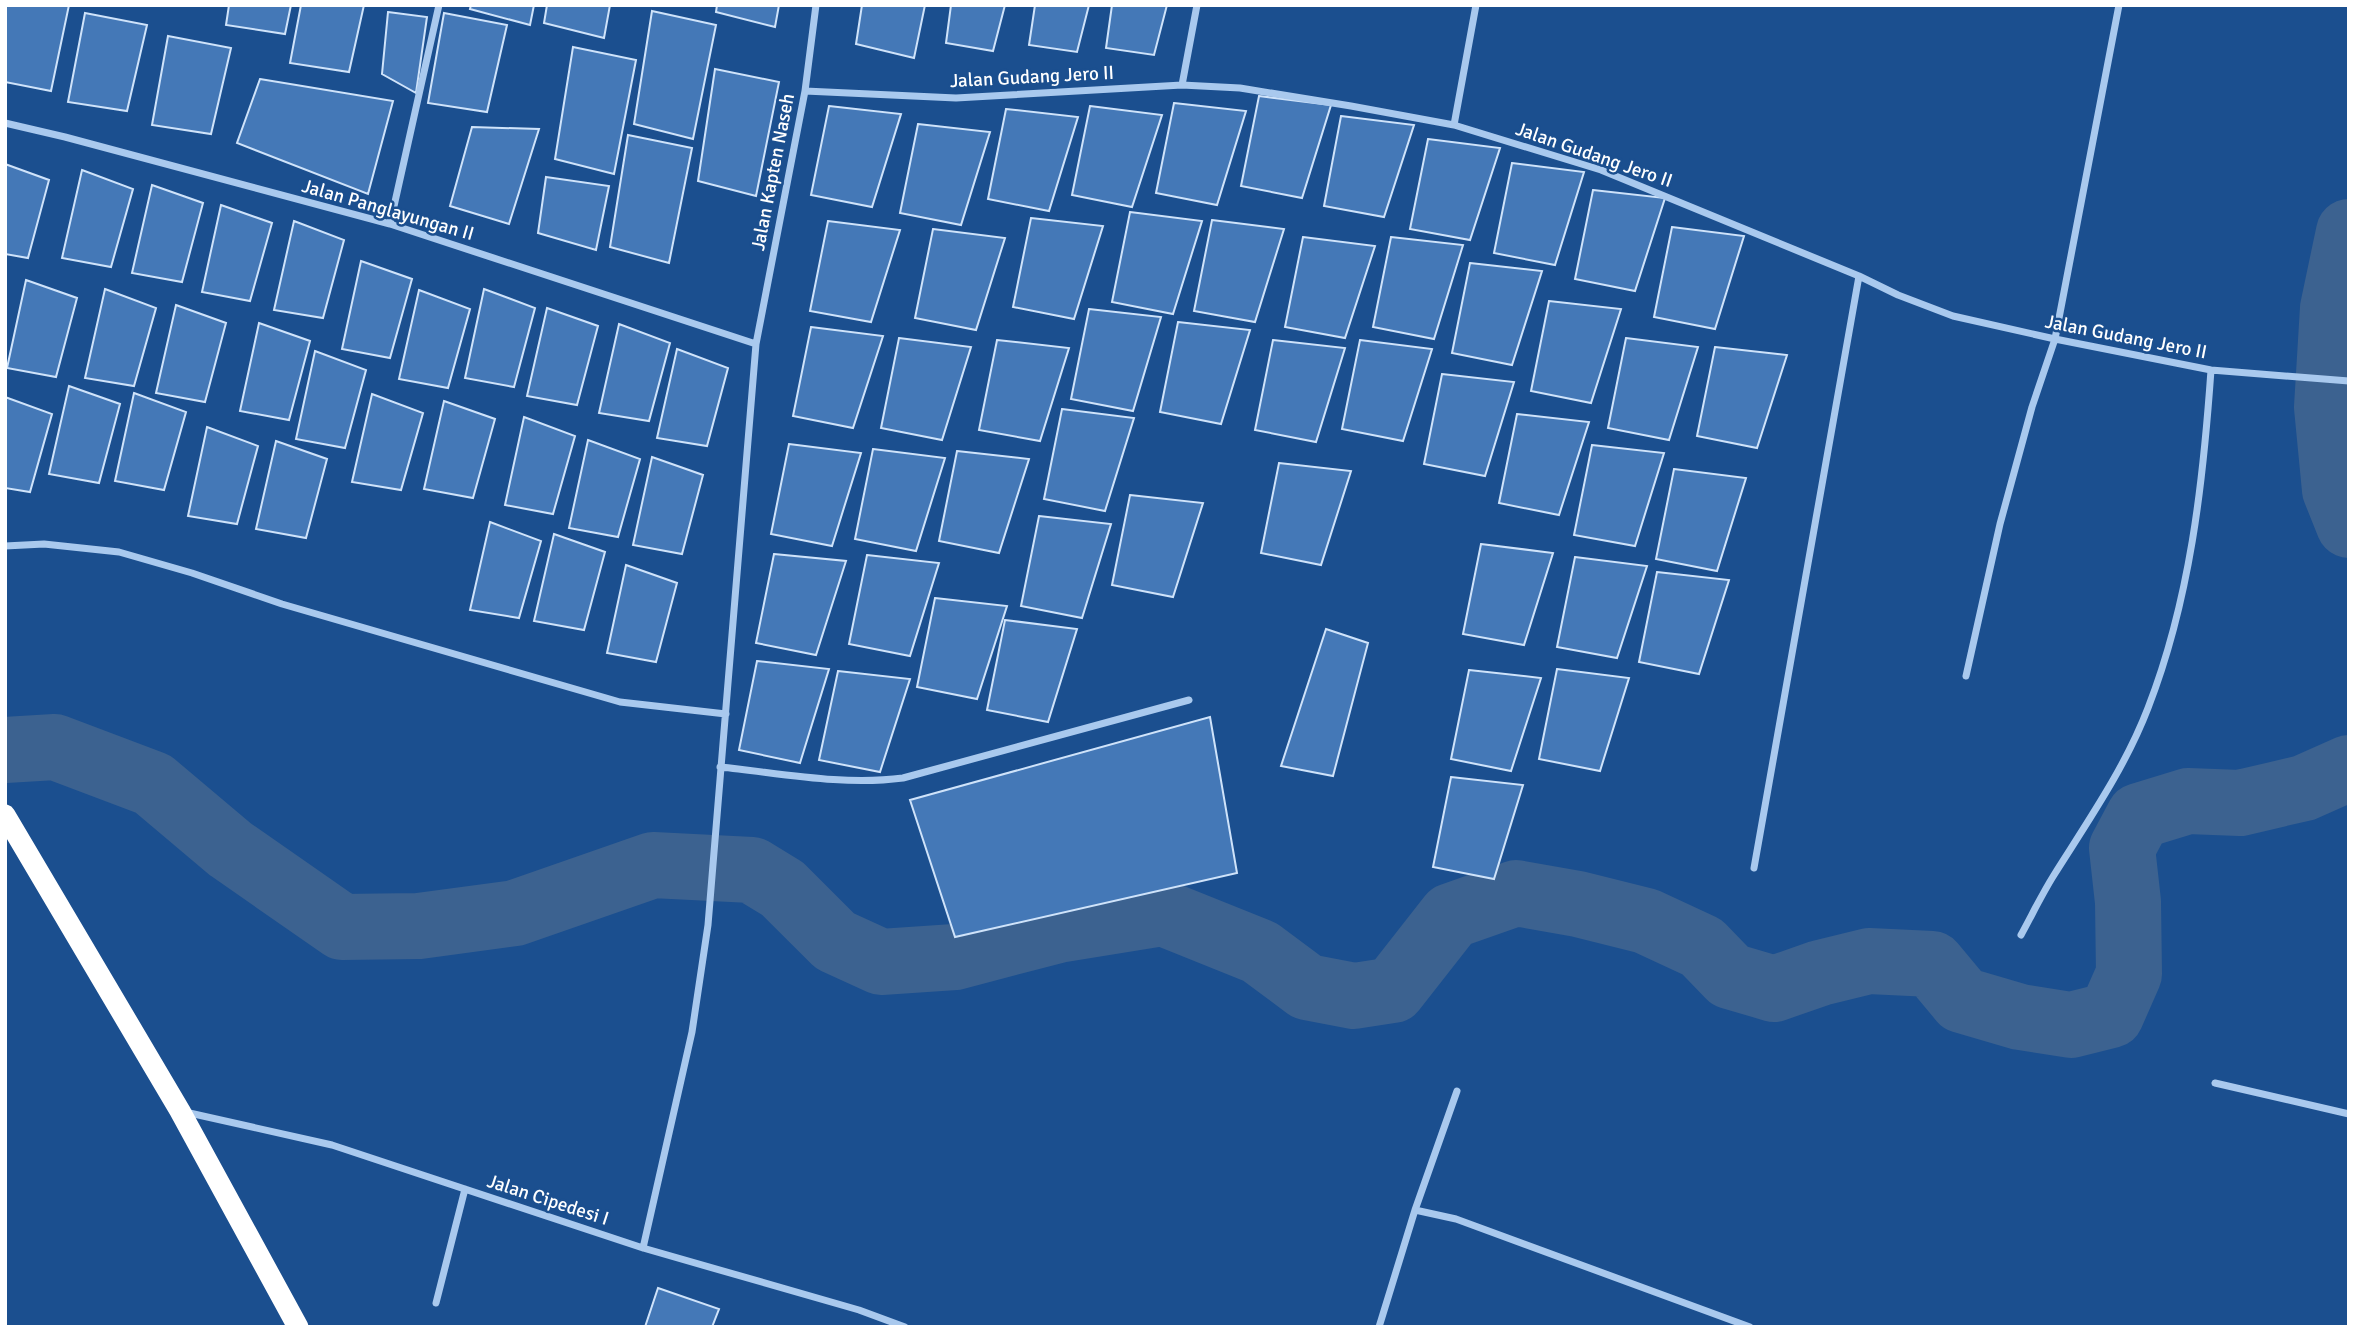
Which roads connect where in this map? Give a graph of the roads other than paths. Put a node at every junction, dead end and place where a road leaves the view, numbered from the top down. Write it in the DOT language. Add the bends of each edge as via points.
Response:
graph roads {
  1 [pos="439,5"];
  2 [pos="816,5"];
  3 [pos="1197,5"];
  4 [pos="1476,5"];
  5 [pos="2119,5"];
  6 [pos="1182,85"];
  7 [pos="805,92"];
  8 [pos="5,124"];
  9 [pos="1454,125"];
  10 [pos="390,224"];
  11 [pos="1859,276"];
  12 [pos="2055,340"];
  13 [pos="756,344"];
  14 [pos="2211,370"];
  15 [pos="2349,381"];
  16 [pos="5,546"];
  17 [pos="1966,676"];
  18 [pos="1189,699"];
  19 [pos="726,714"];
  20 [pos="720,767"];
  21 [pos="5,815"];
  22 [pos="1754,868"];
  23 [pos="2021,935"];
  24 [pos="2215,1083"];
  25 [pos="1457,1091"];
  26 [pos="180,1111"];
  27 [pos="2349,1114"];
  28 [pos="465,1189"];
  29 [pos="1415,1210"];
  30 [pos="642,1248"];
  31 [pos="436,1303"];
  32 [pos="298,1327"];
  33 [pos="905,1327"];
  34 [pos="1378,1327"];
  35 [pos="1750,1327"];
  1 -- 10 [label="street"];
  2 -- 7 [label="street, Jalan Kapten Naseh"];
  3 -- 6 [label="street"];
  4 -- 9 [label="street"];
  5 -- 12 [label="street"];
  6 -- 7 [label="street, Jalan Gudang Jero II" via="956,98"];
  6 -- 9 [label="street, Jalan Gudang Jero II" via="1240,88"];
  7 -- 13 [label="street, Jalan Kapten Naseh"];
  8 -- 10 [label="street, Jalan Panglayungan II"];
  9 -- 11 [label="street, Jalan Gudang Jero II" via="1601,170"];
  10 -- 13 [label="street, Jalan Panglayungan II"];
  11 -- 12 [label="street, Jalan Gudang Jero II" via="1953,316"];
  11 -- 22 [label="street"];
  12 -- 14 [label="street, Jalan Gudang Jero II"];
  12 -- 17 [label="street" via="2000,524"];
  13 -- 19 [label="street, Jalan Kapten Naseh"];
  14 -- 15 [label="street, Jalan Gudang Jero II"];
  14 -- 23 [label="street" via="2191,552 2167,652 2147,710 2115,778"];
  16 -- 19 [label="street" via="44,544 119,552 620,702"];
  18 -- 20 [label="street" via="902,778 842,780"];
  19 -- 20 [label="street, Jalan Kapten Naseh"];
  20 -- 30 [label="street, Jalan Kapten Naseh" via="708,925 692,1032"];
  21 -- 26 [label="highway"];
  24 -- 27 [label="street"];
  25 -- 29 [label="street"];
  26 -- 28 [label="street, Jalan Cipedesi I" via="332,1145"];
  26 -- 32 [label="highway"];
  28 -- 30 [label="street, Jalan Cipedesi I"];
  28 -- 31 [label="street"];
  29 -- 34 [label="street"];
  29 -- 35 [label="street" via="1469,1224"];
  30 -- 33 [label="street, Jalan Cipedesi I"];
}
